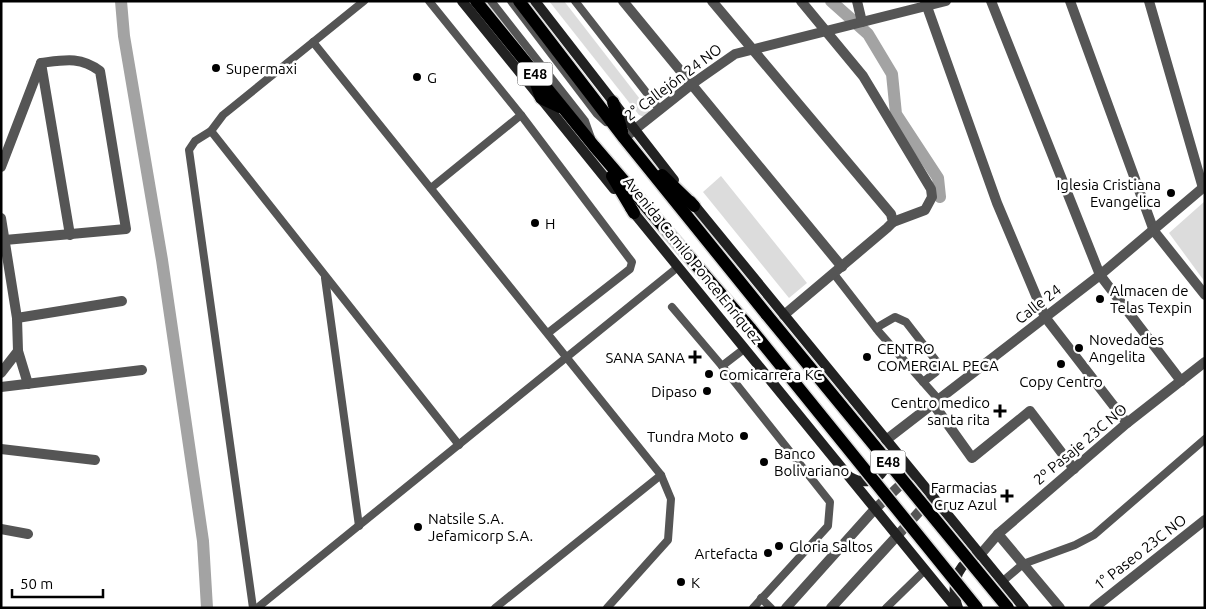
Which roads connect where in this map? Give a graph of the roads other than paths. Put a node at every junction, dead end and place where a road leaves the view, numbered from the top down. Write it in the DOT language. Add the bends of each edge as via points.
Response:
graph roads {
  1 [pos="364,1"];
  2 [pos="429,1"];
  3 [pos="462,1"];
  4 [pos="476,1"];
  5 [pos="491,1"];
  6 [pos="511,1"];
  7 [pos="519,1"];
  8 [pos="535,1"];
  9 [pos="575,1"];
  10 [pos="623,1"];
  11 [pos="712,1"];
  12 [pos="801,1"];
  13 [pos="857,1"];
  14 [pos="946,1"];
  15 [pos="991,1"];
  16 [pos="1070,1"];
  17 [pos="1148,1"];
  18 [pos="926,4"];
  19 [pos="862,22"];
  20 [pos="825,31"];
  21 [pos="313,42"];
  22 [pos="752,50"];
  23 [pos="40,63"];
  24 [pos="530,68"];
  25 [pos="692,84"];
  26 [pos="540,98"];
  27 [pos="613,102"];
  28 [pos="564,109"];
  29 [pos="660,110"];
  30 [pos="521,115"];
  31 [pos="635,130"];
  32 [pos="211,131"];
  33 [pos="624,138"];
  34 [pos="594,146"];
  35 [pos="1,167"];
  36 [pos="1204,187"];
  37 [pos="431,188"];
  38 [pos="694,206"];
  39 [pos="634,214"];
  40 [pos="1,218"];
  41 [pos="893,222"];
  42 [pos="1154,231"];
  43 [pos="70,235"];
  44 [pos="5,240"];
  45 [pos="678,267"];
  46 [pos="842,267"];
  47 [pos="834,274"];
  48 [pos="1100,275"];
  49 [pos="324,276"];
  50 [pos="1205,295"];
  51 [pos="122,301"];
  52 [pos="672,307"];
  53 [pos="784,315"];
  54 [pos="1045,317"];
  55 [pos="17,318"];
  56 [pos="876,328"];
  57 [pos="548,333"];
  58 [pos="744,349"];
  59 [pos="18,351"];
  60 [pos="567,357"];
  61 [pos="1205,362"];
  62 [pos="722,366"];
  63 [pos="142,370"];
  64 [pos="1,373"];
  65 [pos="1181,381"];
  66 [pos="923,382"];
  67 [pos="28,384"];
  68 [pos="1,387"];
  69 [pos="936,403"];
  70 [pos="1127,423"];
  71 [pos="1205,438"];
  72 [pos="886,440"];
  73 [pos="459,445"];
  74 [pos="1,449"];
  75 [pos="95,460"];
  76 [pos="1074,469"];
  77 [pos="913,473"];
  78 [pos="661,475"];
  79 [pos="846,476"];
  80 [pos="933,497"];
  81 [pos="874,510"];
  82 [pos="1205,520"];
  83 [pos="359,526"];
  84 [pos="1,530"];
  85 [pos="28,534"];
  86 [pos="998,534"];
  87 [pos="896,536"];
  88 [pos="980,555"];
  89 [pos="1023,564"];
  90 [pos="924,571"];
  91 [pos="1003,582"];
  92 [pos="761,598"];
  93 [pos="252,608"];
  94 [pos="257,608"];
  95 [pos="495,608"];
  96 [pos="607,608"];
  97 [pos="753,608"];
  98 [pos="771,608"];
  99 [pos="786,608"];
  100 [pos="831,608"];
  101 [pos="886,608"];
  102 [pos="957,608"];
  103 [pos="977,608"];
  104 [pos="1008,608"];
  105 [pos="1024,608"];
  106 [pos="1060,608"];
  107 [pos="1094,608"];
  1 -- 21 [label="lane"];
  2 -- 30 [label="lane"];
  3 -- 26 [label="main road, Avenida Camilo Ponce Enríquez / E48"];
  4 -- 24 [label="main road, Avenida Camilo Ponce Enríquez / E48"];
  5 -- 34 [label="lane, Avenida Camilo Ponce Enríquez" via="585,121"];
  6 -- 33 [label="lane, Avenida Camilo Ponce Enríquez" via="597,114"];
  7 -- 33 [label="main road, Avenida Camilo Ponce Enríquez / E48"];
  8 -- 27 [label="main road, E48"];
  9 -- 29 [label="lane"];
  10 -- 25 [label="street"];
  11 -- 22 [label="street"];
  12 -- 20 [label="street"];
  13 -- 19 [label="street"];
  14 -- 18 [label="street, 2° Callejón 24 NO"];
  15 -- 48 [label="street"];
  16 -- 42 [label="street"];
  17 -- 36 [label="street"];
  18 -- 19 [label="street, 2° Callejón 24 NO"];
  18 -- 54 [label="street" via="997,203"];
  19 -- 20 [label="street, 2° Callejón 24 NO"];
  20 -- 22 [label="street, 2° Callejón 24 NO"];
  20 -- 41 [label="street" via="863,76 931,189 932,197 925,210"];
  21 -- 32 [label="lane" via="223,115"];
  21 -- 37 [label="lane"];
  22 -- 25 [label="street, 2° Callejón 24 NO" via="735,54"];
  22 -- 41 [label="street" via="891,214"];
  23 -- 35 [label="street"];
  23 -- 43 [label="street"];
  23 -- 43 [label="street" via="76,59 90,63 100,71 126,229"];
  24 -- 26 [label="main road"];
  24 -- 28 [label="main road, Avenida Camilo Ponce Enríquez / E48"];
  25 -- 29 [label="street, 2° Callejón 24 NO"];
  25 -- 46 [label="street"];
  26 -- 28 [label="main road"];
  26 -- 39 [label="main road, Avenida Camilo Ponce Enríquez / E48"];
  27 -- 31 [label="main road, E48"];
  27 -- 33 [label="main road"];
  28 -- 34 [label="main road, Avenida Camilo Ponce Enríquez / E48"];
  29 -- 31 [label="street, 2° Callejón 24 NO"];
  30 -- 37 [label="lane"];
  30 -- 57 [label="lane" via="632,262 630,269"];
  31 -- 33 [label="street, 2° Callejón 24 NO"];
  31 -- 38 [label="main road, E48"];
  32 -- 49 [label="lane"];
  32 -- 93 [label="lane" via="195,141 189,150"];
  33 -- 38 [label="main road"];
  33 -- 104 [label="main road, Avenida Camilo Ponce Enríquez / E48, bridge"];
  34 -- 39 [label="main road"];
  34 -- 103 [label="main road, Avenida Camilo Ponce Enríquez / E48, bridge" via="751,329"];
  36 -- 42 [label="street, Calle 24"];
  37 -- 57 [label="lane"];
  38 -- 53 [label="main road, E48"];
  39 -- 45 [label="main road, Avenida Camilo Ponce Enríquez / E48"];
  40 -- 44 [label="street"];
  41 -- 46 [label="street"];
  42 -- 48 [label="street, Calle 24"];
  42 -- 50 [label="street"];
  43 -- 44 [label="street"];
  44 -- 55 [label="street"];
  45 -- 58 [label="main road, Avenida Camilo Ponce Enríquez / E48"];
  45 -- 60 [label="lane"];
  46 -- 47 [label="street"];
  47 -- 53 [label="street"];
  47 -- 56 [label="lane"];
  48 -- 54 [label="street, Calle 24"];
  48 -- 65 [label="street"];
  49 -- 73 [label="lane"];
  49 -- 83 [label="lane"];
  51 -- 55 [label="street"];
  52 -- 62 [label="lane"];
  53 -- 72 [label="main road, E48"];
  54 -- 69 [label="street, Calle 24"];
  54 -- 70 [label="street"];
  55 -- 59 [label="street"];
  56 -- 66 [label="lane"];
  56 -- 66 [label="lane" via="895,317 906,322 937,362 936,372"];
  57 -- 60 [label="lane"];
  58 -- 62 [label="lane"];
  58 -- 79 [label="main road, Avenida Camilo Ponce Enríquez / E48"];
  59 -- 64 [label="street"];
  59 -- 67 [label="street"];
  60 -- 73 [label="lane"];
  60 -- 78 [label="lane"];
  61 -- 65 [label="street, 2º Pasaje 23C NO"];
  62 -- 92 [label="lane" via="830,502 828,526"];
  63 -- 67 [label="street"];
  65 -- 70 [label="street, 2º Pasaje 23C NO"];
  66 -- 69 [label="lane"];
  67 -- 68 [label="street"];
  69 -- 72 [label="street, Calle 24"];
  69 -- 76 [label="street" via="972,458 1030,411"];
  70 -- 76 [label="street, 2º Pasaje 23C NO"];
  71 -- 89 [label="lane" via="1094,535"];
  72 -- 77 [label="main road, E48"];
  72 -- 79 [label="main road" via="887,466 880,476 869,482 857,482"];
  73 -- 83 [label="lane"];
  74 -- 75 [label="street"];
  76 -- 86 [label="street, 2º Pasaje 23C NO"];
  77 -- 80 [label="main road, E48"];
  77 -- 81 [label="street"];
  78 -- 95 [label="lane"];
  78 -- 96 [label="lane" via="671,499 668,540"];
  79 -- 81 [label="main road, Avenida Camilo Ponce Enríquez / E48"];
  80 -- 87 [label="street"];
  80 -- 88 [label="main road, E48"];
  81 -- 87 [label="main road, Avenida Camilo Ponce Enríquez / E48"];
  81 -- 99 [label="street"];
  82 -- 107 [label="street, 1° Paseo 23C NO"];
  83 -- 94 [label="lane"];
  84 -- 85 [label="street"];
  86 -- 88 [label="street, 2º Pasaje 23C NO"];
  86 -- 89 [label="street"];
  87 -- 90 [label="main road, Avenida Camilo Ponce Enríquez / E48"];
  87 -- 100 [label="street"];
  88 -- 91 [label="main road, E48"];
  88 -- 102 [label="main road" via="966,562 956,577"];
  89 -- 91 [label="lane"];
  89 -- 106 [label="street"];
  90 -- 101 [label="lane"];
  90 -- 102 [label="main road, Avenida Camilo Ponce Enríquez / E48"];
  91 -- 105 [label="main road, E48"];
  92 -- 97 [label="lane"];
  92 -- 98 [label="lane"];
}
